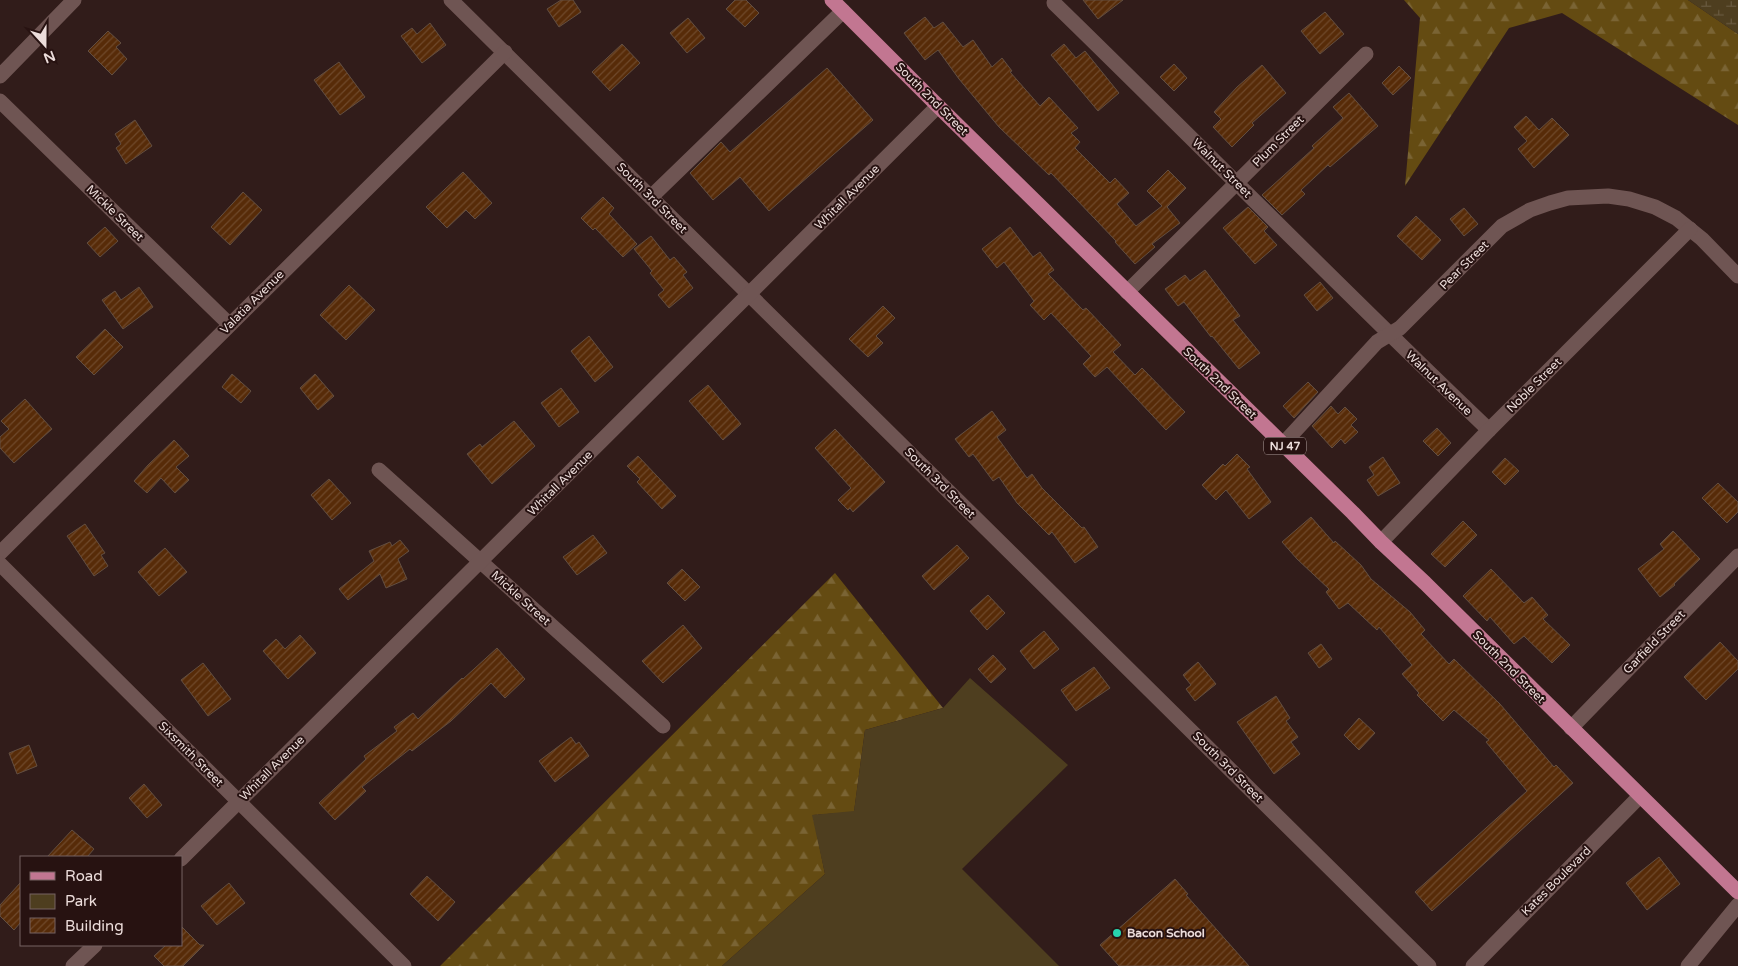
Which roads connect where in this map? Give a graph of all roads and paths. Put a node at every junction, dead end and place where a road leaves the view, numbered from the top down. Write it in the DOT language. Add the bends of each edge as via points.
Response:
graph roads {
  1 [pos="74,0"];
  2 [pos="451,0"];
  3 [pos="832,0"];
  4 [pos="1054,3"];
  5 [pos="843,11"];
  6 [pos="505,52"];
  7 [pos="1366,54"];
  8 [pos="0,76"];
  9 [pos="0,101"];
  10 [pos="938,106"];
  11 [pos="1237,182"];
  12 [pos="651,197"];
  13 [pos="1690,229"];
  14 [pos="1738,276"];
  15 [pos="1127,292"];
  16 [pos="749,294"];
  17 [pos="229,324"];
  18 [pos="1389,335"];
  19 [pos="1489,430"];
  20 [pos="1283,444"];
  21 [pos="378,470"];
  22 [pos="1381,542"];
  23 [pos="0,553"];
  24 [pos="1738,556"];
  25 [pos="480,562"];
  26 [pos="0,564"];
  27 [pos="663,726"];
  28 [pos="1571,728"];
  29 [pos="1640,796"];
  30 [pos="239,802"];
  31 [pos="182,858"];
  32 [pos="1738,892"];
  33 [pos="1738,905"];
  34 [pos="93,946"];
  35 [pos="73,966"];
  36 [pos="404,966"];
  37 [pos="1429,966"];
  38 [pos="1473,966"];
  39 [pos="1688,966"];
  1 -- 8 [label="street"];
  2 -- 6 [label="street, South 3rd Street"];
  3 -- 5 [label="main road, South 2nd Street / NJ 47"];
  4 -- 11 [label="street, Walnut Street"];
  5 -- 10 [label="main road, South 2nd Street / NJ 47"];
  5 -- 12 [label="street"];
  6 -- 12 [label="street, South 3rd Street"];
  6 -- 17 [label="street, Valatia Avenue"];
  7 -- 11 [label="street, Plum Street"];
  9 -- 17 [label="street, Mickle Street"];
  10 -- 15 [label="main road, South 2nd Street / NJ 47"];
  10 -- 16 [label="street, Whitall Avenue"];
  11 -- 15 [label="street, Plum Street"];
  11 -- 18 [label="street, Walnut Street"];
  12 -- 16 [label="street, South 3rd Street"];
  13 -- 14 [label="street, Pear Street"];
  13 -- 18 [label="street, Pear Street" via="1654,207 1608,196 1568,198 1530,210 1502,226 1400,328"];
  13 -- 19 [label="street, Noble Street"];
  15 -- 20 [label="main road, South 2nd Street / NJ 47"];
  16 -- 25 [label="street, Whitall Avenue"];
  16 -- 37 [label="street, South 3rd Street"];
  17 -- 23 [label="street, Valatia Avenue"];
  18 -- 19 [label="street, Walnut Avenue"];
  18 -- 20 [label="street, Pear Street" via="1378,342"];
  19 -- 22 [label="street, Noble Street"];
  20 -- 22 [label="main road, South 2nd Street / NJ 47"];
  21 -- 25 [label="street, Mickle Street"];
  22 -- 28 [label="main road, South 2nd Street / NJ 47"];
  24 -- 28 [label="street, Garfield Street"];
  25 -- 27 [label="street, Mickle Street"];
  25 -- 30 [label="street, Whitall Avenue"];
  26 -- 30 [label="street, Sixsmith Street"];
  28 -- 29 [label="main road, South 2nd Street / NJ 47"];
  29 -- 32 [label="main road, South 2nd Street / NJ 47"];
  29 -- 38 [label="street, Kates Boulevard"];
  30 -- 31 [label="street, Whitall Avenue"];
  30 -- 36 [label="street, Sixsmith Street"];
  33 -- 39 [label="street"];
  34 -- 35 [label="street"];
}
